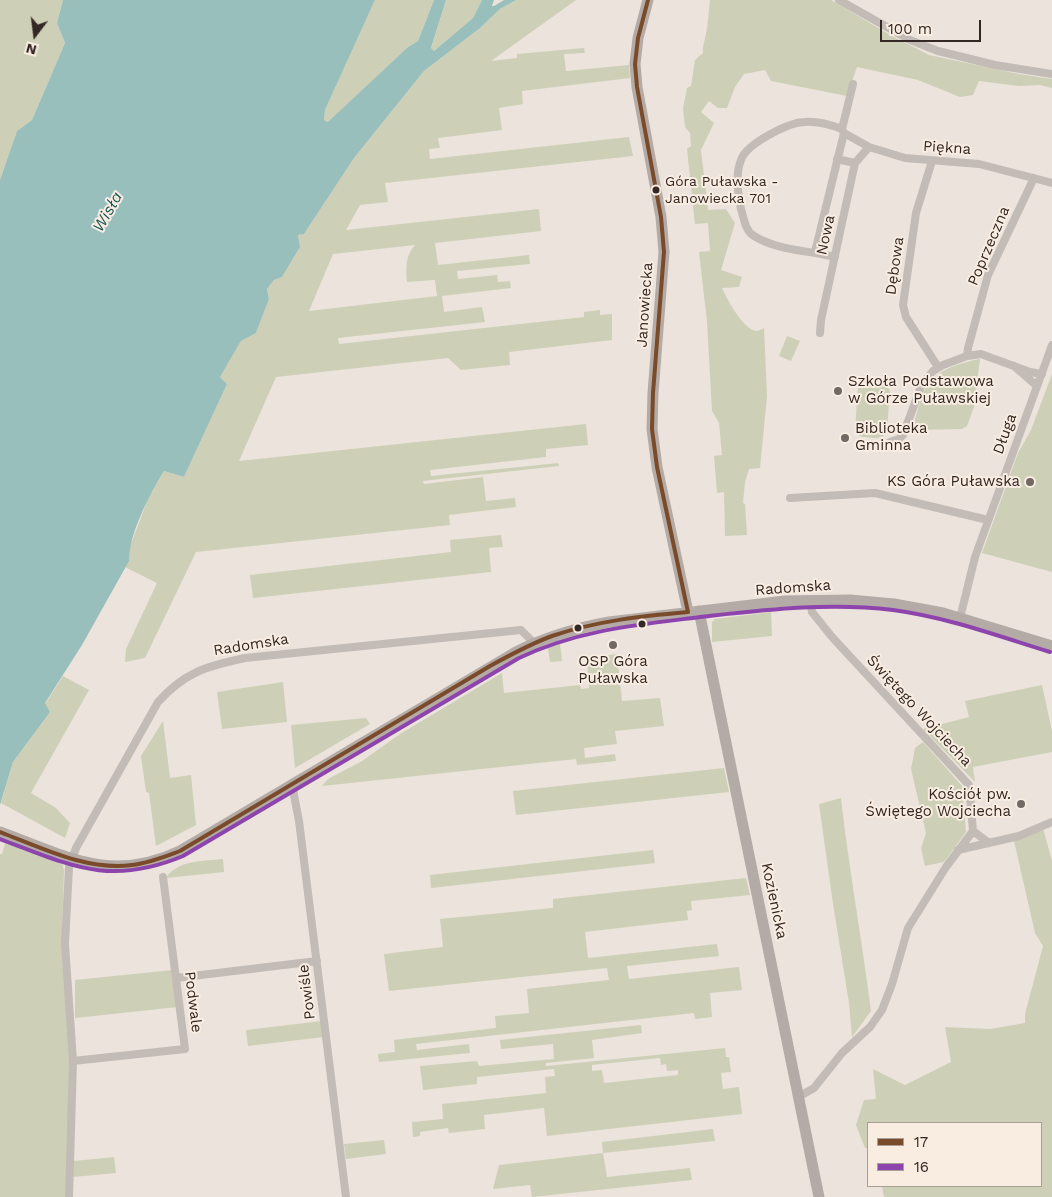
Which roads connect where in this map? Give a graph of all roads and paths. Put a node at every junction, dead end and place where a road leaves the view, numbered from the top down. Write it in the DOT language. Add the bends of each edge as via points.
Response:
graph roads {
  1 [pos="648,0"];
  2 [pos="839,0"];
  3 [pos="1052,74"];
  4 [pos="853,84"];
  5 [pos="843,131"];
  6 [pos="869,147"];
  7 [pos="837,159"];
  8 [pos="932,161"];
  9 [pos="855,163"];
  10 [pos="1034,178"];
  11 [pos="1052,183"];
  12 [pos="815,252"];
  13 [pos="835,257"];
  14 [pos="820,333"];
  15 [pos="1052,345"];
  16 [pos="967,356"];
  17 [pos="1014,366"];
  18 [pos="938,367"];
  19 [pos="1042,374"];
  20 [pos="1037,386"];
  21 [pos="890,442"];
  22 [pos="790,498"];
  23 [pos="988,520"];
  24 [pos="810,600"];
  25 [pos="693,612"];
  26 [pos="960,618"];
  27 [pos="534,643"];
  28 [pos="1052,646"];
  29 [pos="292,785"];
  30 [pos="1052,822"];
  31 [pos="973,831"];
  32 [pos="4,833"];
  33 [pos="989,843"];
  34 [pos="958,850"];
  35 [pos="72,858"];
  36 [pos="163,877"];
  37 [pos="318,962"];
  38 [pos="176,978"];
  39 [pos="73,1061"];
  40 [pos="800,1096"];
  41 [pos="69,1197"];
  42 [pos="346,1197"];
  43 [pos="819,1197"];
  1 -- 25 [label="main road, Janowiecka" via="635,64 664,252 652,429 657,467"];
  2 -- 3 [label="street" via="938,52"];
  4 -- 5 [label="street"];
  5 -- 6 [label="street, Piękna"];
  5 -- 7 [label="street"];
  5 -- 12 [label="street, Piękna" via="809,122 791,125 762,139 747,149 741,158 737,176 748,231 783,249"];
  6 -- 8 [label="street, Piękna" via="905,158"];
  6 -- 9 [label="street, Nowa"];
  7 -- 9 [label="street"];
  7 -- 12 [label="street"];
  8 -- 10 [label="street, Piękna" via="979,164"];
  8 -- 18 [label="street, Dębowa" via="916,213 903,305 906,318"];
  9 -- 13 [label="street, Nowa"];
  10 -- 11 [label="street, Piękna"];
  10 -- 16 [label="street, Poprzeczna" via="988,275"];
  12 -- 13 [label="street, Piękna"];
  13 -- 14 [label="street, Nowa"];
  15 -- 19 [label="street, Długa"];
  16 -- 17 [label="street" via="981,354"];
  16 -- 18 [label="street"];
  17 -- 19 [label="street"];
  17 -- 20 [label="street"];
  18 -- 21 [label="street" via="922,384 903,435"];
  19 -- 20 [label="street, Długa"];
  20 -- 23 [label="street, Długa"];
  22 -- 23 [label="street" via="875,493"];
  23 -- 26 [label="street, Długa"];
  24 -- 25 [label="main road, Radomska"];
  24 -- 26 [label="main road, Radomska" via="894,604"];
  24 -- 31 [label="street, Świętego Wojciecha" via="812,612 832,637 969,785"];
  25 -- 27 [label="main road, Radomska" via="581,627"];
  25 -- 40 [label="main road, Kozienicka"];
  26 -- 28 [label="main road, Radomska"];
  27 -- 29 [label="main road, Radomska"];
  27 -- 35 [label="street, Radomska" via="521,630 244,658 196,672 172,687 158,702"];
  29 -- 35 [label="main road, Radomska" via="180,851 153,863 111,867"];
  29 -- 37 [label="street, Powiśle"];
  30 -- 33 [label="street" via="1019,836"];
  31 -- 33 [label="street"];
  31 -- 34 [label="street"];
  32 -- 35 [label="main road, Radomska"];
  33 -- 34 [label="street"];
  34 -- 40 [label="street" via="908,928 882,1010 814,1088"];
  35 -- 39 [label="street" via="65,944"];
  36 -- 38 [label="street, Podwale"];
  37 -- 38 [label="street"];
  37 -- 42 [label="street, Powiśle"];
  38 -- 39 [label="street, Podwale" via="185,1049"];
  39 -- 41 [label="street"];
  40 -- 43 [label="main road, Kozienicka"];
}
